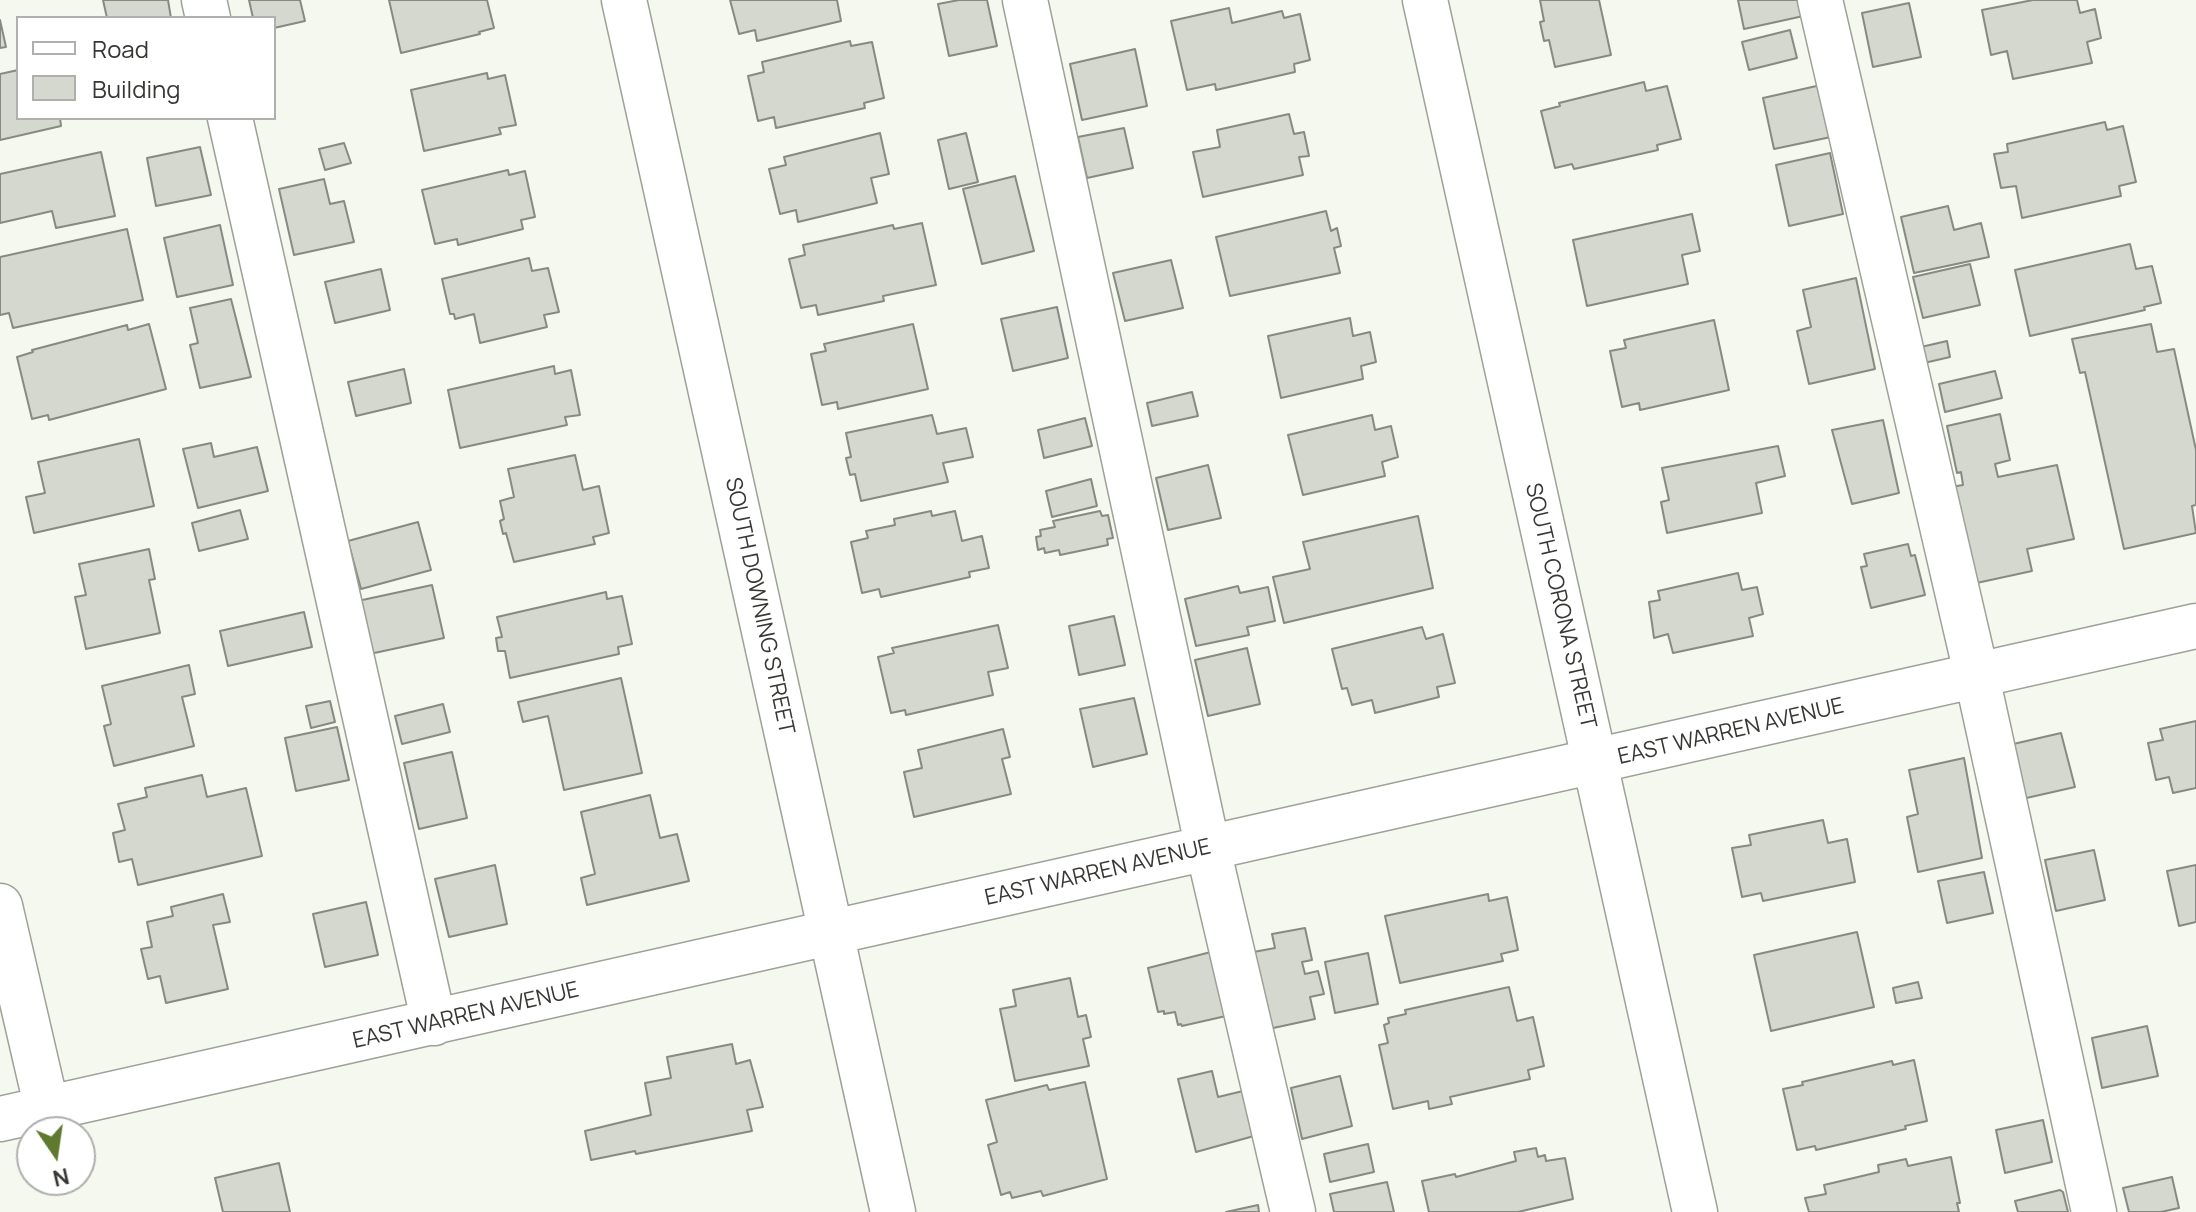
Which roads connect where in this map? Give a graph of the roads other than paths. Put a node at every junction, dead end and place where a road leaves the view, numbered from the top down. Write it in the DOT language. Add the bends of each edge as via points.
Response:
graph roads {
  1 [pos="624,0"];
  2 [pos="1025,0"];
  3 [pos="1425,0"];
  4 [pos="1820,0"];
  5 [pos="230,120"];
  6 [pos="2196,626"];
  7 [pos="1977,677"];
  8 [pos="1595,763"];
  9 [pos="1208,849"];
  10 [pos="0,906"];
  11 [pos="831,934"];
  12 [pos="434,1023"];
  13 [pos="47,1109"];
  14 [pos="0,1119"];
  15 [pos="893,1212"];
  16 [pos="1293,1212"];
  17 [pos="1695,1212"];
  18 [pos="2094,1212"];
  1 -- 11 [label="street, SOUTH DOWNING STREET"];
  2 -- 9 [label="street"];
  3 -- 8 [label="street, SOUTH CORONA STREET"];
  4 -- 7 [label="street"];
  5 -- 12 [label="street"];
  6 -- 7 [label="street, EAST WARREN AVENUE"];
  7 -- 8 [label="street, EAST WARREN AVENUE"];
  7 -- 18 [label="street"];
  8 -- 9 [label="street, EAST WARREN AVENUE"];
  8 -- 17 [label="street, SOUTH CORONA STREET"];
  9 -- 11 [label="street, EAST WARREN AVENUE"];
  9 -- 16 [label="street"];
  10 -- 13 [label="street"];
  11 -- 12 [label="street, EAST WARREN AVENUE"];
  11 -- 15 [label="street, SOUTH DOWNING STREET"];
  12 -- 13 [label="street, EAST WARREN AVENUE"];
  13 -- 14 [label="street, EAST WARREN AVENUE"];
}
